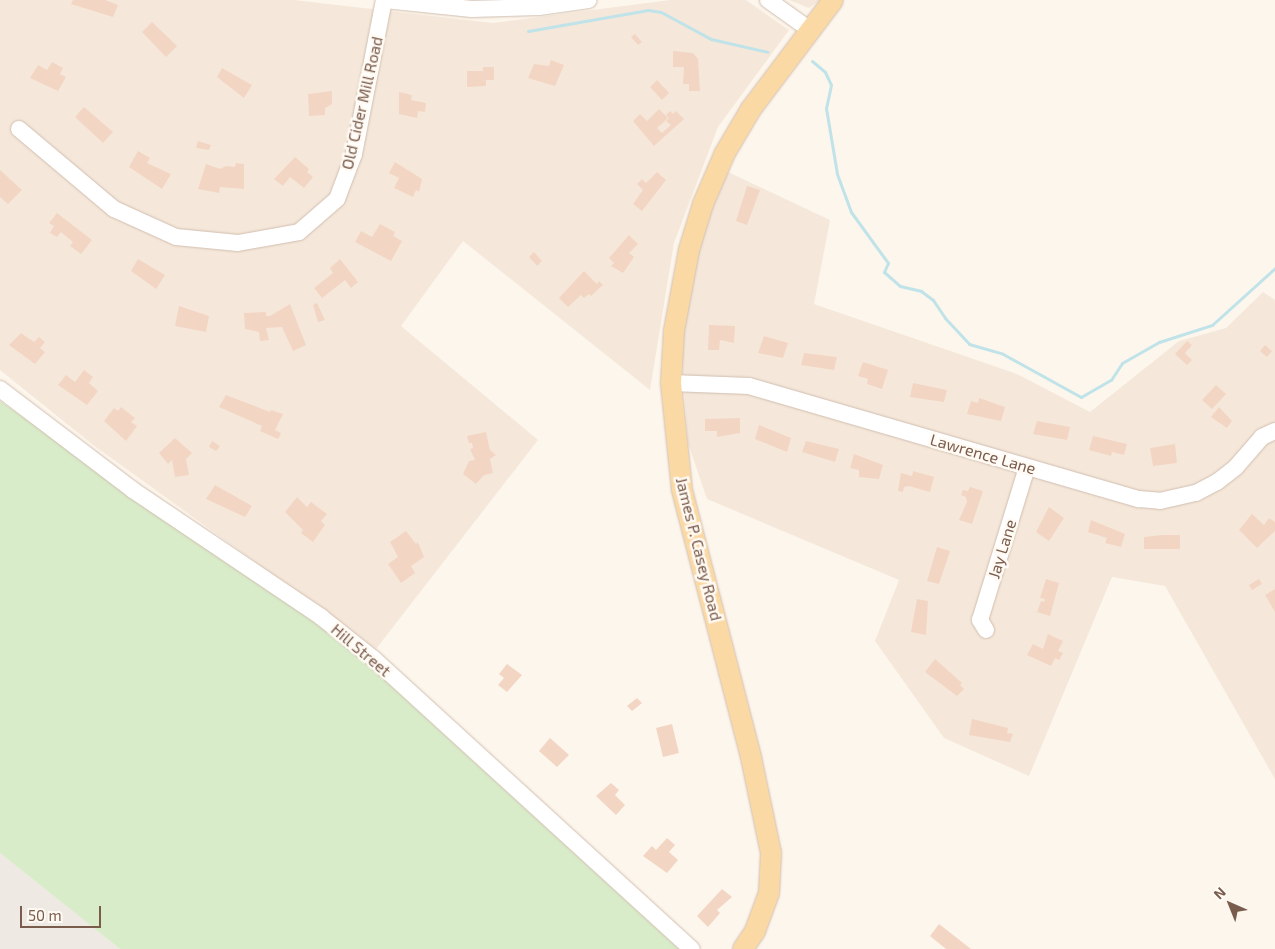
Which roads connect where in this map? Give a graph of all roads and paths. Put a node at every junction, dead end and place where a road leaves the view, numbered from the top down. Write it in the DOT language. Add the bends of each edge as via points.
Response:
graph roads {
  1 [pos="385,0"];
  2 [pos="589,0"];
  3 [pos="768,0"];
  4 [pos="833,0"];
  5 [pos="810,30"];
  6 [pos="19,129"];
  7 [pos="671,383"];
  8 [pos="0,389"];
  9 [pos="1275,432"];
  10 [pos="1027,467"];
  11 [pos="986,630"];
  12 [pos="692,949"];
  13 [pos="743,949"];
  1 -- 2 [label="street" via="480,9 539,7"];
  1 -- 6 [label="street, Old Cider Mill Road" via="354,154 337,199 299,232 238,243 176,236 114,209"];
  3 -- 5 [label="street"];
  4 -- 5 [label="main road, James P. Casey Road"];
  5 -- 7 [label="main road, James P. Casey Road" via="751,109 725,153 703,204 678,298"];
  7 -- 10 [label="street, Lawrence Lane" via="749,386"];
  7 -- 13 [label="main road, James P. Casey Road" via="682,490 751,757 771,852 769,893 755,931"];
  8 -- 12 [label="street, Hill Street" via="134,490 321,617 374,659"];
  9 -- 10 [label="street, Lawrence Lane" via="1262,437 1236,467 1217,482 1176,499 1140,499"];
  10 -- 11 [label="street, Jay Lane" via="980,620"];
}
